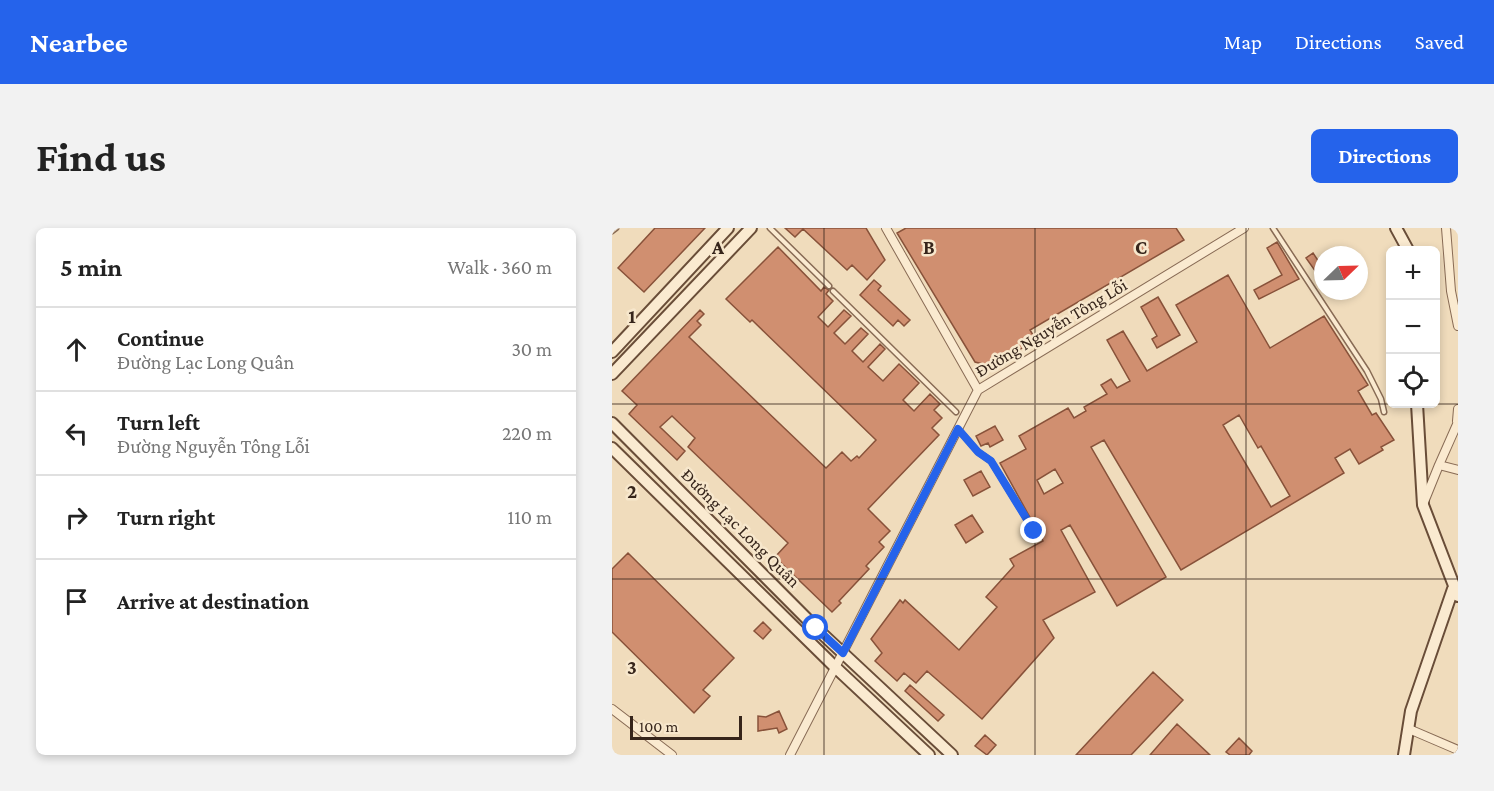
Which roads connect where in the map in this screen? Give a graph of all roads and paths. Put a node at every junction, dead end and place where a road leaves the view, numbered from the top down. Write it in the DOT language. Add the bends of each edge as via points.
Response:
graph roads {
  1 [pos="616,228"];
  2 [pos="728,228"];
  3 [pos="751,228"];
  4 [pos="770,228"];
  5 [pos="886,228"];
  6 [pos="1244,228"];
  7 [pos="1273,228"];
  8 [pos="1396,228"];
  9 [pos="1446,228"];
  10 [pos="612,231"];
  11 [pos="1406,246"];
  12 [pos="829,286"];
  13 [pos="833,291"];
  14 [pos="1456,309"];
  15 [pos="1458,326"];
  16 [pos="612,352"];
  17 [pos="612,374"];
  18 [pos="978,390"];
  19 [pos="1417,408"];
  20 [pos="1458,409"];
  21 [pos="956,412"];
  22 [pos="1384,412"];
  23 [pos="1457,421"];
  24 [pos="612,423"];
  25 [pos="958,429"];
  26 [pos="612,448"];
  27 [pos="1439,465"];
  28 [pos="1458,470"];
  29 [pos="1423,505"];
  30 [pos="1034,531"];
  31 [pos="1456,592"];
  32 [pos="843,653"];
  33 [pos="835,667"];
  34 [pos="612,709"];
  35 [pos="1409,729"];
  36 [pos="1458,750"];
  37 [pos="667,753"];
  38 [pos="923,753"];
  39 [pos="790,755"];
  40 [pos="952,755"];
  41 [pos="1404,755"];
  1 -- 10 [label="lane"];
  2 -- 16 [label="main road"];
  3 -- 17 [label="main road"];
  4 -- 12 [label="lane"];
  5 -- 18 [label="street"];
  6 -- 18 [label="street, Đường Nguyễn Tông Lỗi"];
  7 -- 22 [label="lane" via="1367,371"];
  8 -- 11 [label="main road"];
  9 -- 14 [label="street"];
  13 -- 21 [label="lane"];
  14 -- 15 [label="street"];
  18 -- 25 [label="street, Đường Nguyễn Tông Lỗi"];
  19 -- 29 [label="main road"];
  20 -- 23 [label="street"];
  23 -- 27 [label="street"];
  24 -- 32 [label="main road, Đường Lạc Long Quân"];
  25 -- 30 [label="lane" via="991,461"];
  25 -- 32 [label="street, Đường Nguyễn Tông Lỗi"];
  26 -- 33 [label="main road, Đường Lạc Long Quân"];
  27 -- 28 [label="street"];
  27 -- 29 [label="street"];
  29 -- 31 [label="main road"];
  31 -- 35 [label="main road" via="1412,711"];
  32 -- 33 [label="street, Đường Nguyễn Tông Lỗi"];
  32 -- 40 [label="main road, Đường Lạc Long Quân"];
  33 -- 38 [label="main road, Đường Lạc Long Quân"];
  33 -- 39 [label="street, Đường Nguyễn Tông Lỗi"];
  34 -- 37 [label="street"];
  35 -- 36 [label="street"];
  35 -- 41 [label="main road"];
}
